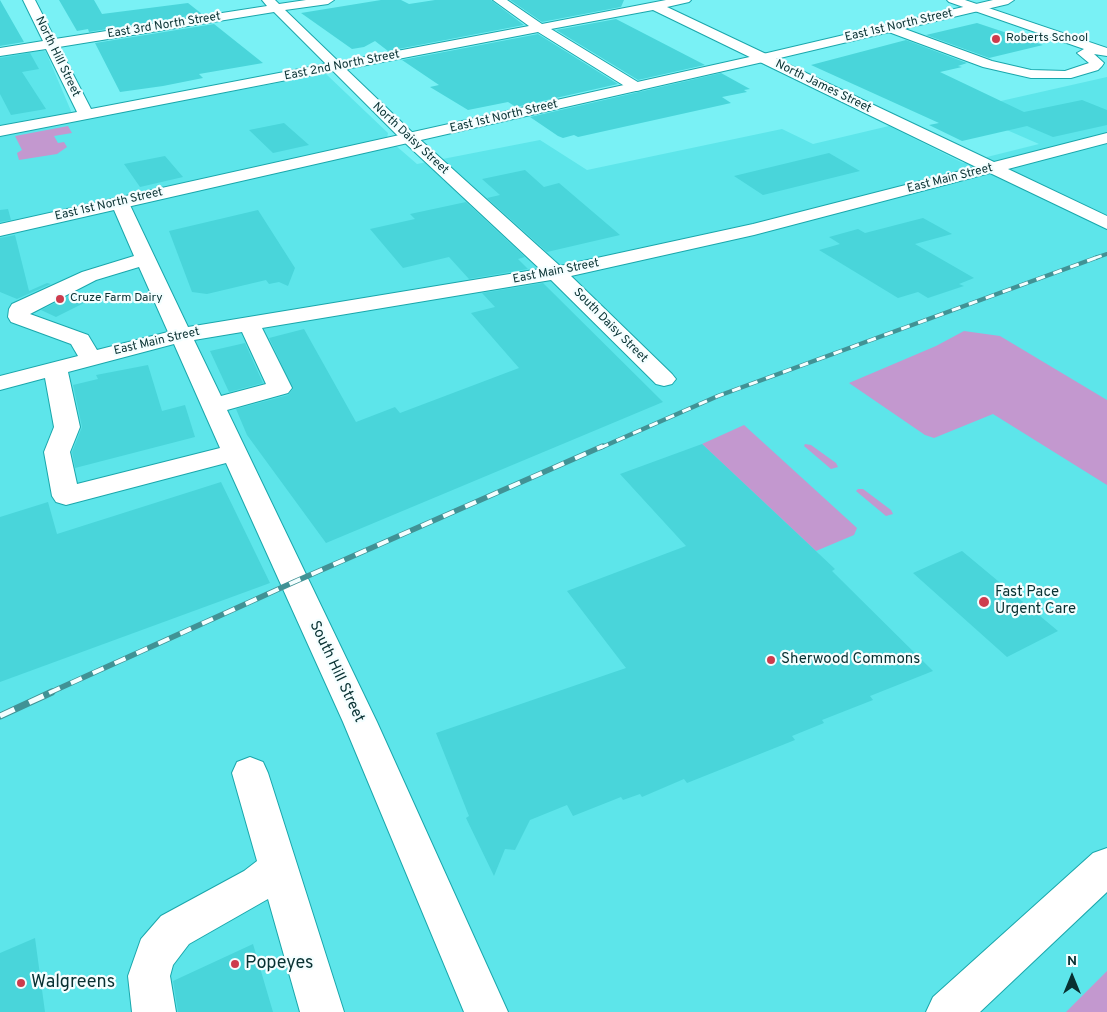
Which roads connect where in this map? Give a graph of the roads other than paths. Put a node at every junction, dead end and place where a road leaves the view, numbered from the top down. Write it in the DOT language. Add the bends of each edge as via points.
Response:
graph roads {
  1 [pos="29,0"];
  2 [pos="328,0"];
  3 [pos="500,0"];
  4 [pos="685,0"];
  5 [pos="952,0"];
  6 [pos="1008,0"];
  7 [pos="272,4"];
  8 [pos="655,6"];
  9 [pos="975,8"];
  10 [pos="540,28"];
  11 [pos="890,28"];
  12 [pos="51,44"];
  13 [pos="1102,51"];
  14 [pos="0,52"];
  15 [pos="762,58"];
  16 [pos="335,67"];
  17 [pos="636,87"];
  18 [pos="86,115"];
  19 [pos="0,131"];
  20 [pos="409,138"];
  21 [pos="1107,138"];
  22 [pos="992,168"];
  23 [pos="120,203"];
  24 [pos="1107,223"];
  25 [pos="0,230"];
  26 [pos="146,259"];
  27 [pos="556,273"];
  28 [pos="249,324"];
  29 [pos="182,335"];
  30 [pos="91,359"];
  31 [pos="55,368"];
  32 [pos="664,379"];
  33 [pos="0,383"];
  34 [pos="213,406"];
  35 [pos="234,453"];
  36 [pos="250,773"];
  37 [pos="1107,866"];
  38 [pos="278,869"];
  39 [pos="154,1012"];
  40 [pos="322,1012"];
  41 [pos="486,1012"];
  42 [pos="948,1012"];
  1 -- 12 [label="street, North Hill Street"];
  2 -- 7 [label="street, East 3rd North Street"];
  3 -- 10 [label="street"];
  4 -- 8 [label="street, East 2nd North Street"];
  5 -- 9 [label="street"];
  6 -- 9 [label="street, East 1st North Street"];
  7 -- 12 [label="street, East 3rd North Street"];
  7 -- 16 [label="street, North Daisy Street"];
  8 -- 10 [label="street, East 2nd North Street"];
  8 -- 15 [label="street, North James Street"];
  9 -- 11 [label="street, East 1st North Street"];
  9 -- 13 [label="street"];
  10 -- 16 [label="street, East 2nd North Street"];
  10 -- 17 [label="street"];
  11 -- 13 [label="street" via="988,64 1030,74 1066,75 1093,67 1097,63 1084,52"];
  11 -- 15 [label="street, East 1st North Street"];
  12 -- 14 [label="street, East 3rd North Street"];
  12 -- 18 [label="street, North Hill Street"];
  15 -- 17 [label="street, East 1st North Street"];
  15 -- 22 [label="street, North James Street"];
  16 -- 18 [label="street, East 2nd North Street"];
  16 -- 20 [label="street, North Daisy Street"];
  17 -- 20 [label="street, East 1st North Street"];
  18 -- 19 [label="street, East 2nd North Street"];
  20 -- 23 [label="street, East 1st North Street"];
  20 -- 27 [label="street, North Daisy Street"];
  21 -- 22 [label="street, East Main Street"];
  22 -- 24 [label="street, North James Street"];
  22 -- 27 [label="street, East Main Street" via="754,229"];
  23 -- 25 [label="street, East 1st North Street"];
  23 -- 26 [label="street"];
  26 -- 29 [label="street"];
  26 -- 30 [label="street" via="107,269 20,309 19,317 24,320 80,340"];
  27 -- 28 [label="street, East Main Street"];
  27 -- 32 [label="street, South Daisy Street"];
  28 -- 29 [label="street, East Main Street"];
  28 -- 34 [label="street" via="280,388"];
  29 -- 30 [label="street, East Main Street"];
  29 -- 34 [label="street, South Hill Street"];
  30 -- 31 [label="street, East Main Street"];
  31 -- 33 [label="street, East Main Street"];
  31 -- 35 [label="street" via="67,427 56,452 66,496"];
  34 -- 35 [label="street, South Hill Street"];
  35 -- 41 [label="street, South Hill Street" via="360,722"];
  36 -- 38 [label="street"];
  37 -- 42 [label="street"];
  38 -- 39 [label="street" via="258,884 174,930 156,954 149,976"];
  38 -- 40 [label="street"];
}
